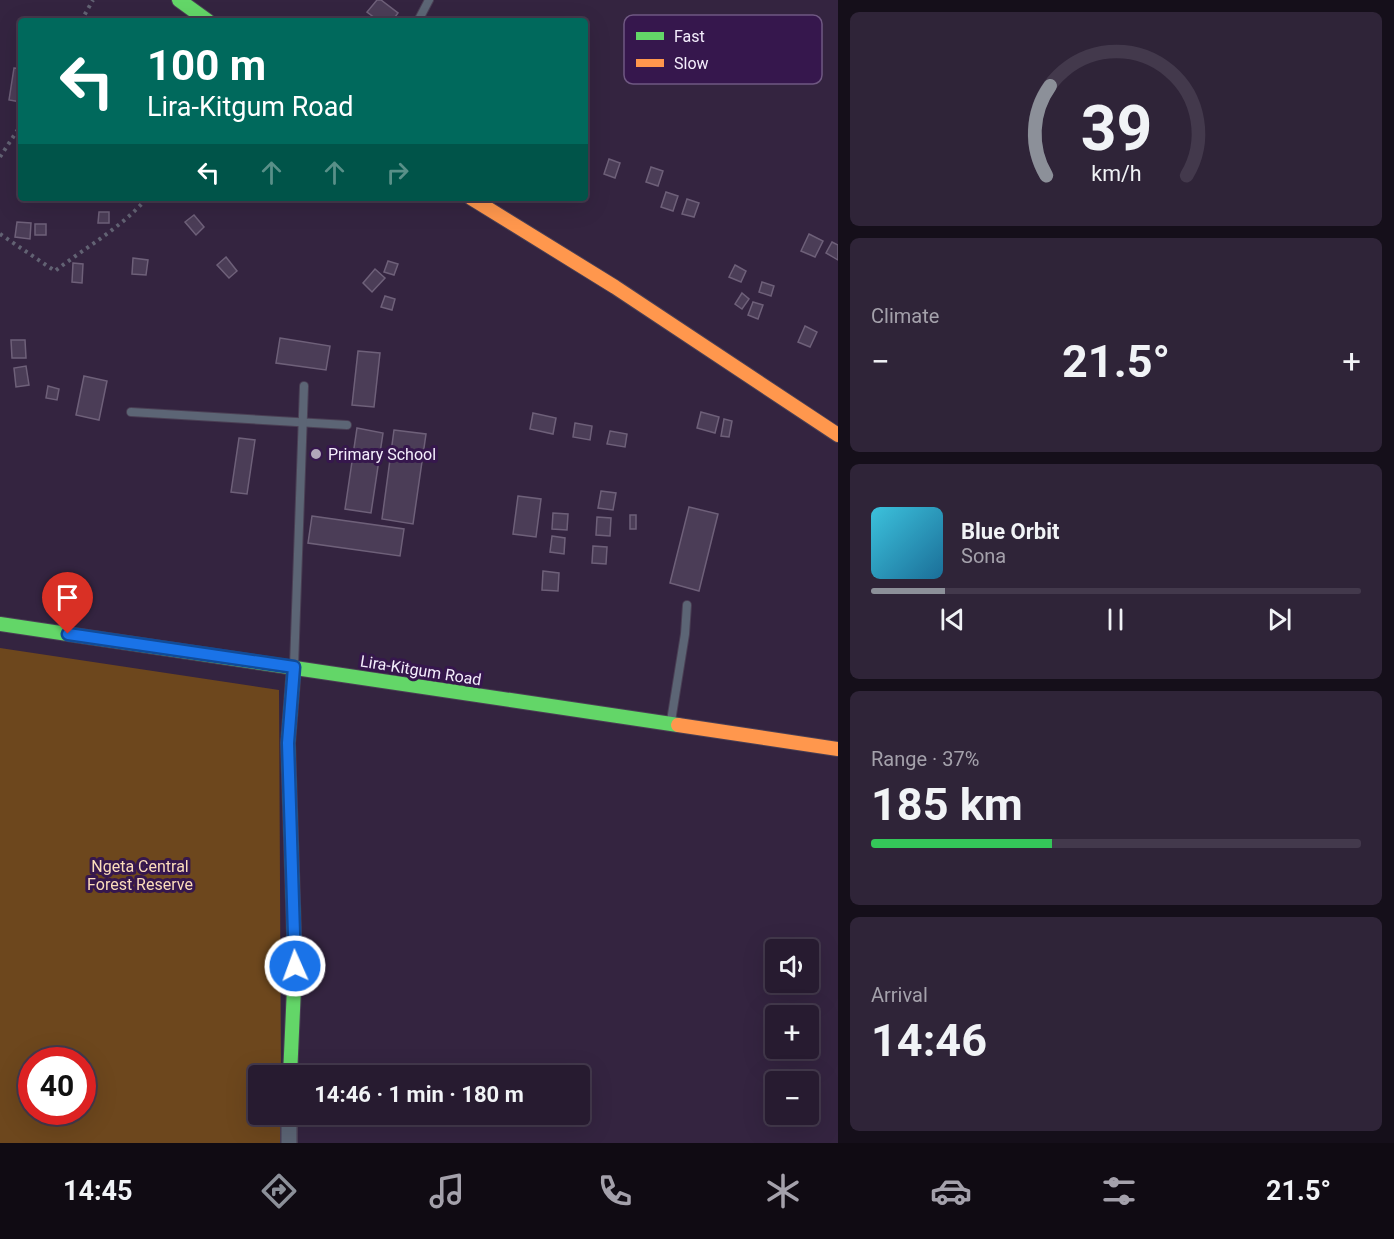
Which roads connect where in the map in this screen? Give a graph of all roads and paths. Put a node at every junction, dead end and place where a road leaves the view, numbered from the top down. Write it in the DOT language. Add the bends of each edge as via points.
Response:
graph roads {
  1 [pos="93,0"];
  2 [pos="179,0"];
  3 [pos="429,0"];
  4 [pos="83,18"];
  5 [pos="204,18"];
  6 [pos="420,18"];
  7 [pos="18,130"];
  8 [pos="0,157"];
  9 [pos="144,201"];
  10 [pos="476,201"];
  11 [pos="0,234"];
  12 [pos="304,386"];
  13 [pos="131,412"];
  14 [pos="303,422"];
  15 [pos="347,425"];
  16 [pos="837,435"];
  17 [pos="687,605"];
  18 [pos="0,624"];
  19 [pos="294,667"];
  20 [pos="670,725"];
  21 [pos="837,749"];
  22 [pos="290,1065"];
  23 [pos="289,1125"];
  24 [pos="289,1143"];
  1 -- 4 [label="path"];
  2 -- 5 [label="main road"];
  3 -- 6 [label="lane"];
  7 -- 8 [label="path"];
  9 -- 11 [label="path" via="108,234 55,271"];
  10 -- 16 [label="main road" via="615,287"];
  12 -- 14 [label="lane"];
  13 -- 14 [label="lane"];
  14 -- 15 [label="lane"];
  14 -- 19 [label="lane"];
  17 -- 20 [label="lane"];
  18 -- 19 [label="main road, Lira-Kitgum Road"];
  19 -- 20 [label="main road, Lira-Kitgum Road"];
  19 -- 22 [label="main road" via="288,743 295,966"];
  20 -- 21 [label="main road, Lira-Kitgum Road"];
  23 -- 24 [label="street"];
}
